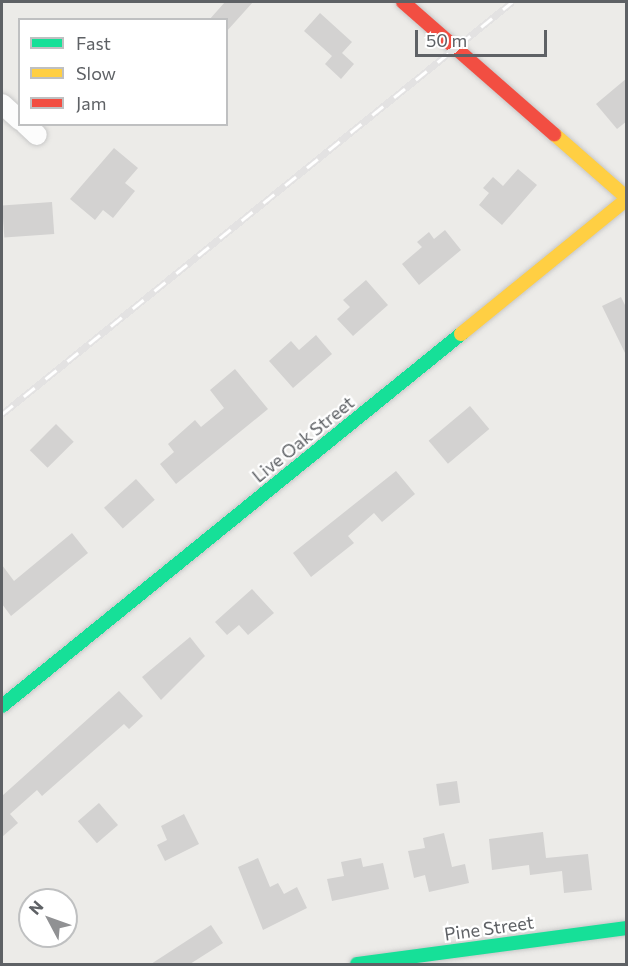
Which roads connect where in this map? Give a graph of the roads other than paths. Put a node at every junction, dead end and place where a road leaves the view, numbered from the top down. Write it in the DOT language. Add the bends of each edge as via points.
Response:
graph roads {
  1 [pos="403,2"];
  2 [pos="2,104"];
  3 [pos="18,118"];
  4 [pos="627,199"];
  5 [pos="2,706"];
  6 [pos="627,928"];
  7 [pos="357,964"];
  1 -- 4 [label="street"];
  2 -- 3 [label="street"];
  4 -- 5 [label="street, Live Oak Street"];
  6 -- 7 [label="street, Pine Street"];
}
